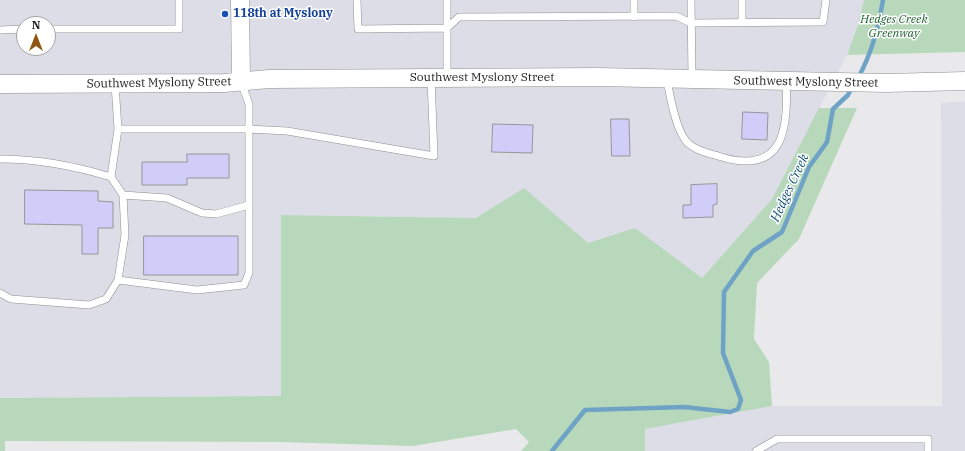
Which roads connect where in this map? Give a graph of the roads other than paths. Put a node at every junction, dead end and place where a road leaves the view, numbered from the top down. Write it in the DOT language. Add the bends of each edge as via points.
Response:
graph roads {
  1 [pos="179,0"];
  2 [pos="240,0"];
  3 [pos="357,0"];
  4 [pos="447,0"];
  5 [pos="634,0"];
  6 [pos="691,0"];
  7 [pos="742,0"];
  8 [pos="826,0"];
  9 [pos="634,17"];
  10 [pos="691,23"];
  11 [pos="742,23"];
  12 [pos="447,28"];
  13 [pos="16,29"];
  14 [pos="56,29"];
  15 [pos="0,30"];
  16 [pos="439,78"];
  17 [pos="667,80"];
  18 [pos="692,80"];
  19 [pos="965,80"];
  20 [pos="241,81"];
  21 [pos="786,81"];
  22 [pos="0,84"];
  23 [pos="115,84"];
  24 [pos="248,128"];
  25 [pos="118,129"];
  26 [pos="0,159"];
  27 [pos="111,177"];
  28 [pos="123,195"];
  29 [pos="249,205"];
  30 [pos="118,280"];
  31 [pos="0,293"];
  32 [pos="756,451"];
  33 [pos="928,451"];
  1 -- 14 [label="lane" via="179,29"];
  2 -- 20 [label="street"];
  3 -- 12 [label="lane" via="358,29"];
  4 -- 12 [label="lane"];
  5 -- 9 [label="lane"];
  6 -- 10 [label="lane"];
  7 -- 11 [label="lane"];
  8 -- 11 [label="lane" via="823,22"];
  9 -- 10 [label="lane" via="676,16"];
  9 -- 12 [label="lane" via="459,17"];
  10 -- 11 [label="lane"];
  10 -- 18 [label="lane"];
  12 -- 16 [label="lane"];
  13 -- 15 [label="lane"];
  16 -- 17 [label="street, Southwest Myslony Street" via="598,77"];
  16 -- 20 [label="street, Southwest Myslony Street"];
  16 -- 24 [label="lane" via="434,156 287,131"];
  17 -- 18 [label="street, Southwest Myslony Street"];
  17 -- 21 [label="lane" via="683,138 688,144 704,152 733,161 757,161 770,154 782,139 788,106"];
  18 -- 21 [label="street, Southwest Myslony Street"];
  19 -- 21 [label="street, Southwest Myslony Street" via="886,83"];
  20 -- 23 [label="street, Southwest Myslony Street"];
  20 -- 24 [label="lane" via="249,104"];
  22 -- 23 [label="street, Southwest Myslony Street"];
  23 -- 25 [label="lane"];
  24 -- 25 [label="lane"];
  24 -- 29 [label="lane"];
  25 -- 27 [label="lane"];
  26 -- 27 [label="lane" via="26,159 80,168"];
  27 -- 28 [label="lane"];
  28 -- 29 [label="lane" via="167,198 202,213 216,214"];
  28 -- 30 [label="lane" via="125,235"];
  29 -- 30 [label="lane" via="249,273 244,285 197,290"];
  30 -- 31 [label="lane" via="106,299 89,306 11,299"];
  32 -- 33 [label="lane" via="777,439 928,439"];
}
